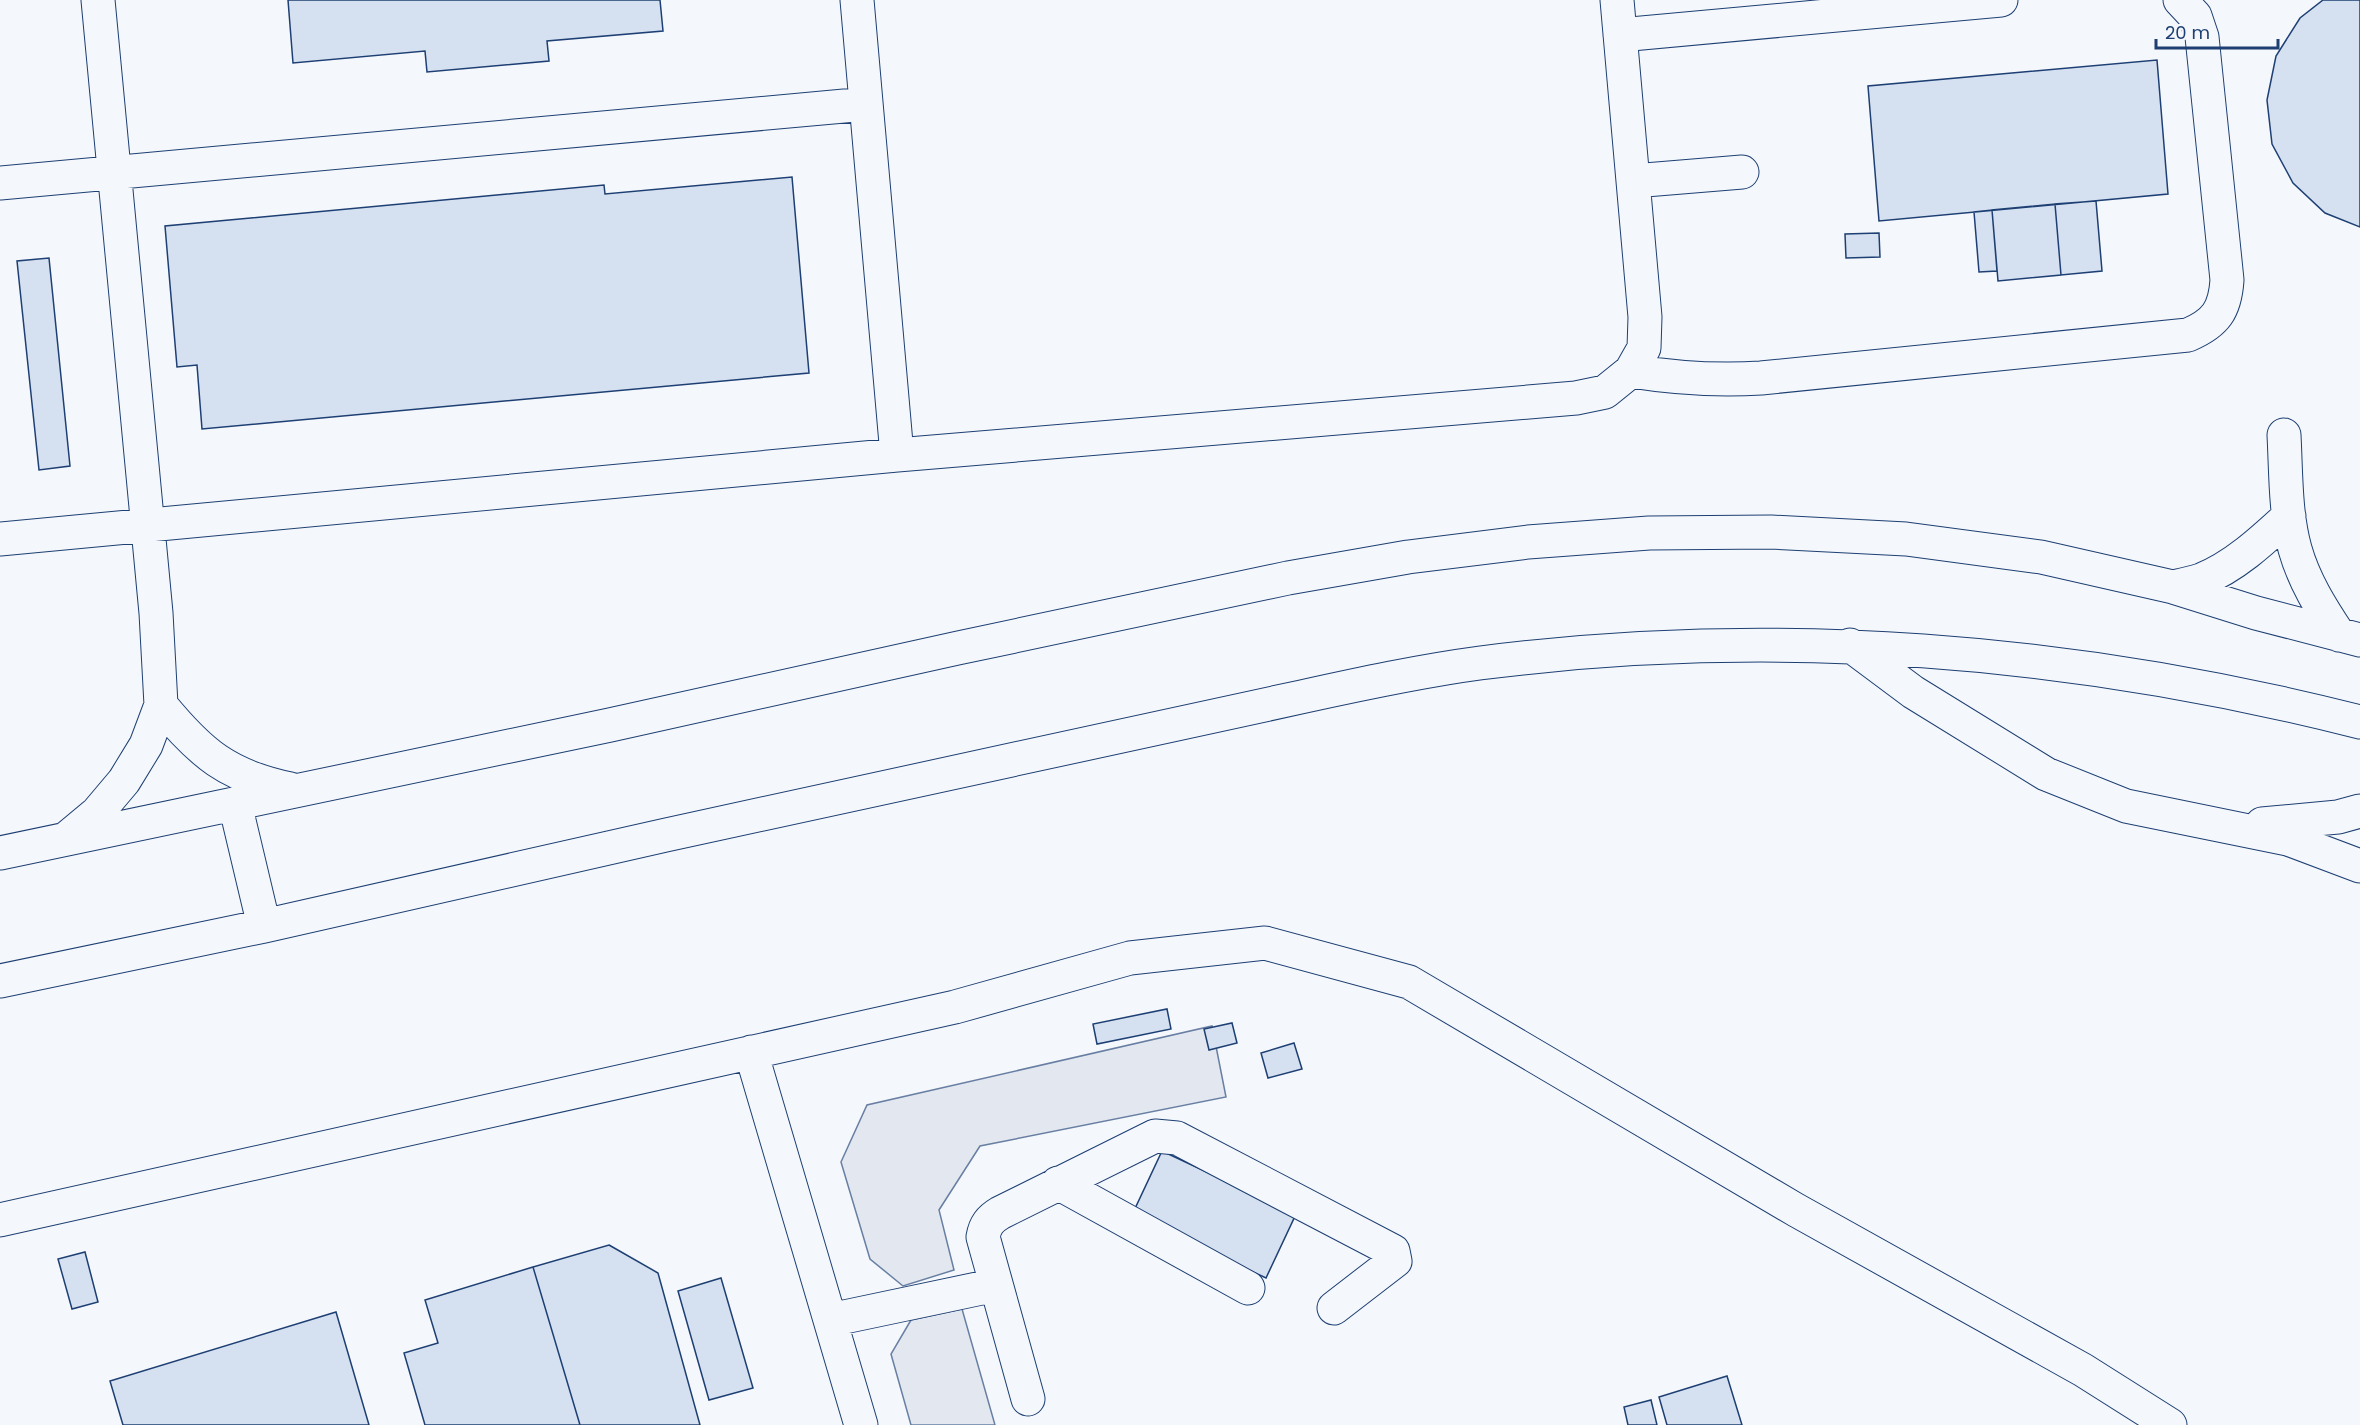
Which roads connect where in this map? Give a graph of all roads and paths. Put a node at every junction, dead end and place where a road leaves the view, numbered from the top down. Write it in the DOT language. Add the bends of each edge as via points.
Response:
graph roads {
  1 [pos="98,0"];
  2 [pos="857,0"];
  3 [pos="1617,0"];
  4 [pos="2001,0"];
  5 [pos="2180,0"];
  6 [pos="1620,35"];
  7 [pos="866,104"];
  8 [pos="1742,172"];
  9 [pos="114,173"];
  10 [pos="1633,182"];
  11 [pos="0,183"];
  12 [pos="1631,371"];
  13 [pos="2284,435"];
  14 [pos="897,455"];
  15 [pos="2289,516"];
  16 [pos="146,525"];
  17 [pos="0,539"];
  18 [pos="2173,587"];
  19 [pos="2350,637"];
  20 [pos="1850,645"];
  21 [pos="162,705"];
  22 [pos="2360,722"];
  23 [pos="295,790"];
  24 [pos="235,804"];
  25 [pos="2360,811"];
  26 [pos="2206,824"];
  27 [pos="64,840"];
  28 [pos="0,853"];
  29 [pos="2360,866"];
  30 [pos="264,926"];
  31 [pos="0,981"];
  32 [pos="751,1052"];
  33 [pos="1058,1183"];
  34 [pos="0,1220"];
  35 [pos="996,1285"];
  36 [pos="1248,1288"];
  37 [pos="1334,1308"];
  38 [pos="830,1320"];
  39 [pos="1028,1399"];
  40 [pos="861,1425"];
  41 [pos="2170,1425"];
  1 -- 9 [label="street"];
  2 -- 7 [label="street"];
  3 -- 6 [label="street"];
  4 -- 6 [label="street"];
  5 -- 12 [label="street" via="2195,16 2202,37 2227,280 2226,298 2218,315 2205,328 2188,335 1761,378 1717,381"];
  6 -- 10 [label="street"];
  7 -- 9 [label="street"];
  7 -- 14 [label="street"];
  8 -- 10 [label="street"];
  9 -- 11 [label="street"];
  9 -- 16 [label="street"];
  10 -- 12 [label="street" via="1645,317 1644,348"];
  12 -- 14 [label="street" via="1605,392 1576,398"];
  13 -- 15 [label="street"];
  14 -- 16 [label="street"];
  15 -- 18 [label="street" via="2232,562 2202,580"];
  15 -- 19 [label="street" via="2295,548 2320,608"];
  16 -- 17 [label="street"];
  16 -- 21 [label="street"];
  18 -- 19 [label="street"];
  18 -- 23 [label="street" via="2041,557 1906,539 1771,532 1649,534 1528,542 1288,578"];
  20 -- 22 [label="street" via="2040,661 2134,674"];
  20 -- 26 [label="street" via="1913,692 2046,774 2126,806"];
  20 -- 30 [label="street" via="1591,652 1389,678"];
  21 -- 23 [label="street" via="206,755 263,784"];
  21 -- 27 [label="street" via="146,745 124,781 97,813"];
  23 -- 24 [label="street"];
  24 -- 27 [label="street"];
  24 -- 30 [label="street"];
  25 -- 26 [label="street" via="2274,824"];
  26 -- 29 [label="street" via="2288,839"];
  27 -- 28 [label="street"];
  30 -- 31 [label="street"];
  32 -- 34 [label="street"];
  32 -- 38 [label="street"];
  32 -- 41 [label="street" via="955,1007 1130,958 1265,943 1409,982 1796,1210 2083,1370"];
  33 -- 35 [label="street" via="990,1219 983,1237"];
  33 -- 36 [label="street"];
  33 -- 37 [label="street" via="1155,1136 1177,1138 1394,1251 1395,1261"];
  35 -- 38 [label="street"];
  35 -- 39 [label="street"];
  38 -- 40 [label="street"];
}
